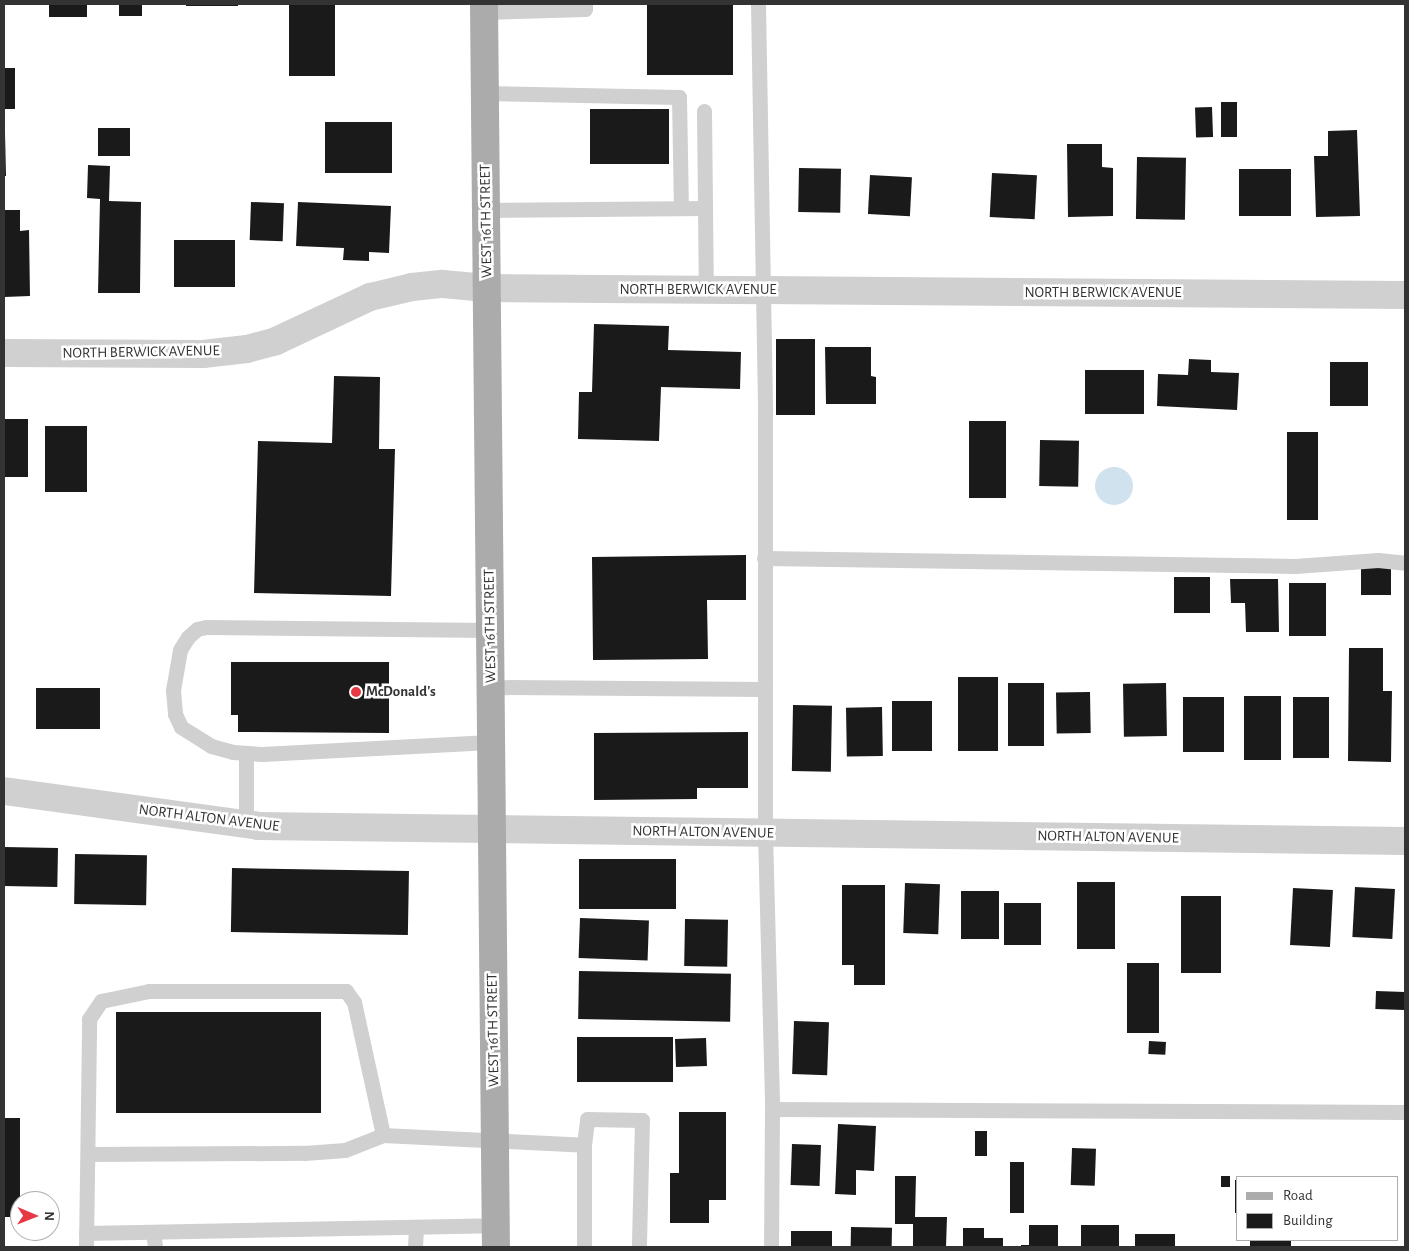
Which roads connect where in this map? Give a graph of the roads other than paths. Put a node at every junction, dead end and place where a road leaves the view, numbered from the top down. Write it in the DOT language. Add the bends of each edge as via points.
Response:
graph roads {
  1 [pos="585,4"];
  2 [pos="758,4"];
  3 [pos="484,8"];
  4 [pos="485,93"];
  5 [pos="704,111"];
  6 [pos="681,208"];
  7 [pos="705,208"];
  8 [pos="486,210"];
  9 [pos="486,288"];
  10 [pos="706,290"];
  11 [pos="763,290"];
  12 [pos="1405,295"];
  13 [pos="4,353"];
  14 [pos="764,558"];
  15 [pos="1405,563"];
  16 [pos="489,630"];
  17 [pos="490,687"];
  18 [pos="764,689"];
  19 [pos="490,742"];
  20 [pos="246,753"];
  21 [pos="4,791"];
  22 [pos="246,824"];
  23 [pos="491,830"];
  24 [pos="765,833"];
  25 [pos="1405,841"];
  26 [pos="772,1109"];
  27 [pos="1405,1112"];
  28 [pos="383,1135"];
  29 [pos="494,1141"];
  30 [pos="584,1145"];
  31 [pos="88,1154"];
  32 [pos="416,1227"];
  33 [pos="153,1232"];
  34 [pos="495,1236"];
  35 [pos="86,1240"];
  36 [pos="155,1247"];
  37 [pos="415,1247"];
  38 [pos="584,1247"];
  39 [pos="639,1247"];
  40 [pos="771,1247"];
  1 -- 3 [label="lane" via="585,9"];
  2 -- 11 [label="lane"];
  3 -- 4 [label="main road, WEST 16TH STREET"];
  4 -- 6 [label="lane" via="679,97"];
  4 -- 8 [label="main road, WEST 16TH STREET"];
  5 -- 7 [label="lane"];
  6 -- 7 [label="lane"];
  6 -- 8 [label="lane"];
  7 -- 10 [label="lane"];
  8 -- 9 [label="main road, WEST 16TH STREET"];
  9 -- 10 [label="street, NORTH BERWICK AVENUE"];
  9 -- 13 [label="street, NORTH BERWICK AVENUE" via="443,284 384,293 276,341 224,352"];
  9 -- 16 [label="main road, WEST 16TH STREET"];
  10 -- 11 [label="street, NORTH BERWICK AVENUE"];
  11 -- 12 [label="street, NORTH BERWICK AVENUE"];
  11 -- 14 [label="lane"];
  14 -- 15 [label="lane" via="1295,566 1378,560"];
  14 -- 18 [label="lane"];
  16 -- 17 [label="main road, WEST 16TH STREET"];
  16 -- 20 [label="lane" via="197,629 180,650 173,690 175,714 188,734 211,746"];
  17 -- 18 [label="lane"];
  17 -- 19 [label="main road, WEST 16TH STREET"];
  18 -- 24 [label="lane"];
  19 -- 20 [label="lane"];
  19 -- 23 [label="main road, WEST 16TH STREET"];
  20 -- 22 [label="lane"];
  21 -- 22 [label="street, NORTH ALTON AVENUE"];
  22 -- 23 [label="street, NORTH ALTON AVENUE"];
  23 -- 24 [label="street, NORTH ALTON AVENUE"];
  23 -- 29 [label="main road, WEST 16TH STREET"];
  24 -- 25 [label="street, NORTH ALTON AVENUE"];
  24 -- 26 [label="lane"];
  26 -- 27 [label="lane"];
  26 -- 40 [label="lane"];
  28 -- 29 [label="lane"];
  28 -- 31 [label="lane" via="345,1150 304,1153"];
  28 -- 31 [label="lane" via="354,1002 346,991 149,991 100,1001 89,1019"];
  29 -- 30 [label="lane"];
  29 -- 34 [label="main road, WEST 16TH STREET"];
  30 -- 38 [label="lane"];
  30 -- 39 [label="lane" via="587,1119 642,1120"];
  31 -- 35 [label="lane"];
  32 -- 33 [label="lane"];
  32 -- 34 [label="lane"];
  32 -- 37 [label="lane"];
  33 -- 35 [label="lane"];
  33 -- 36 [label="lane"];
}
